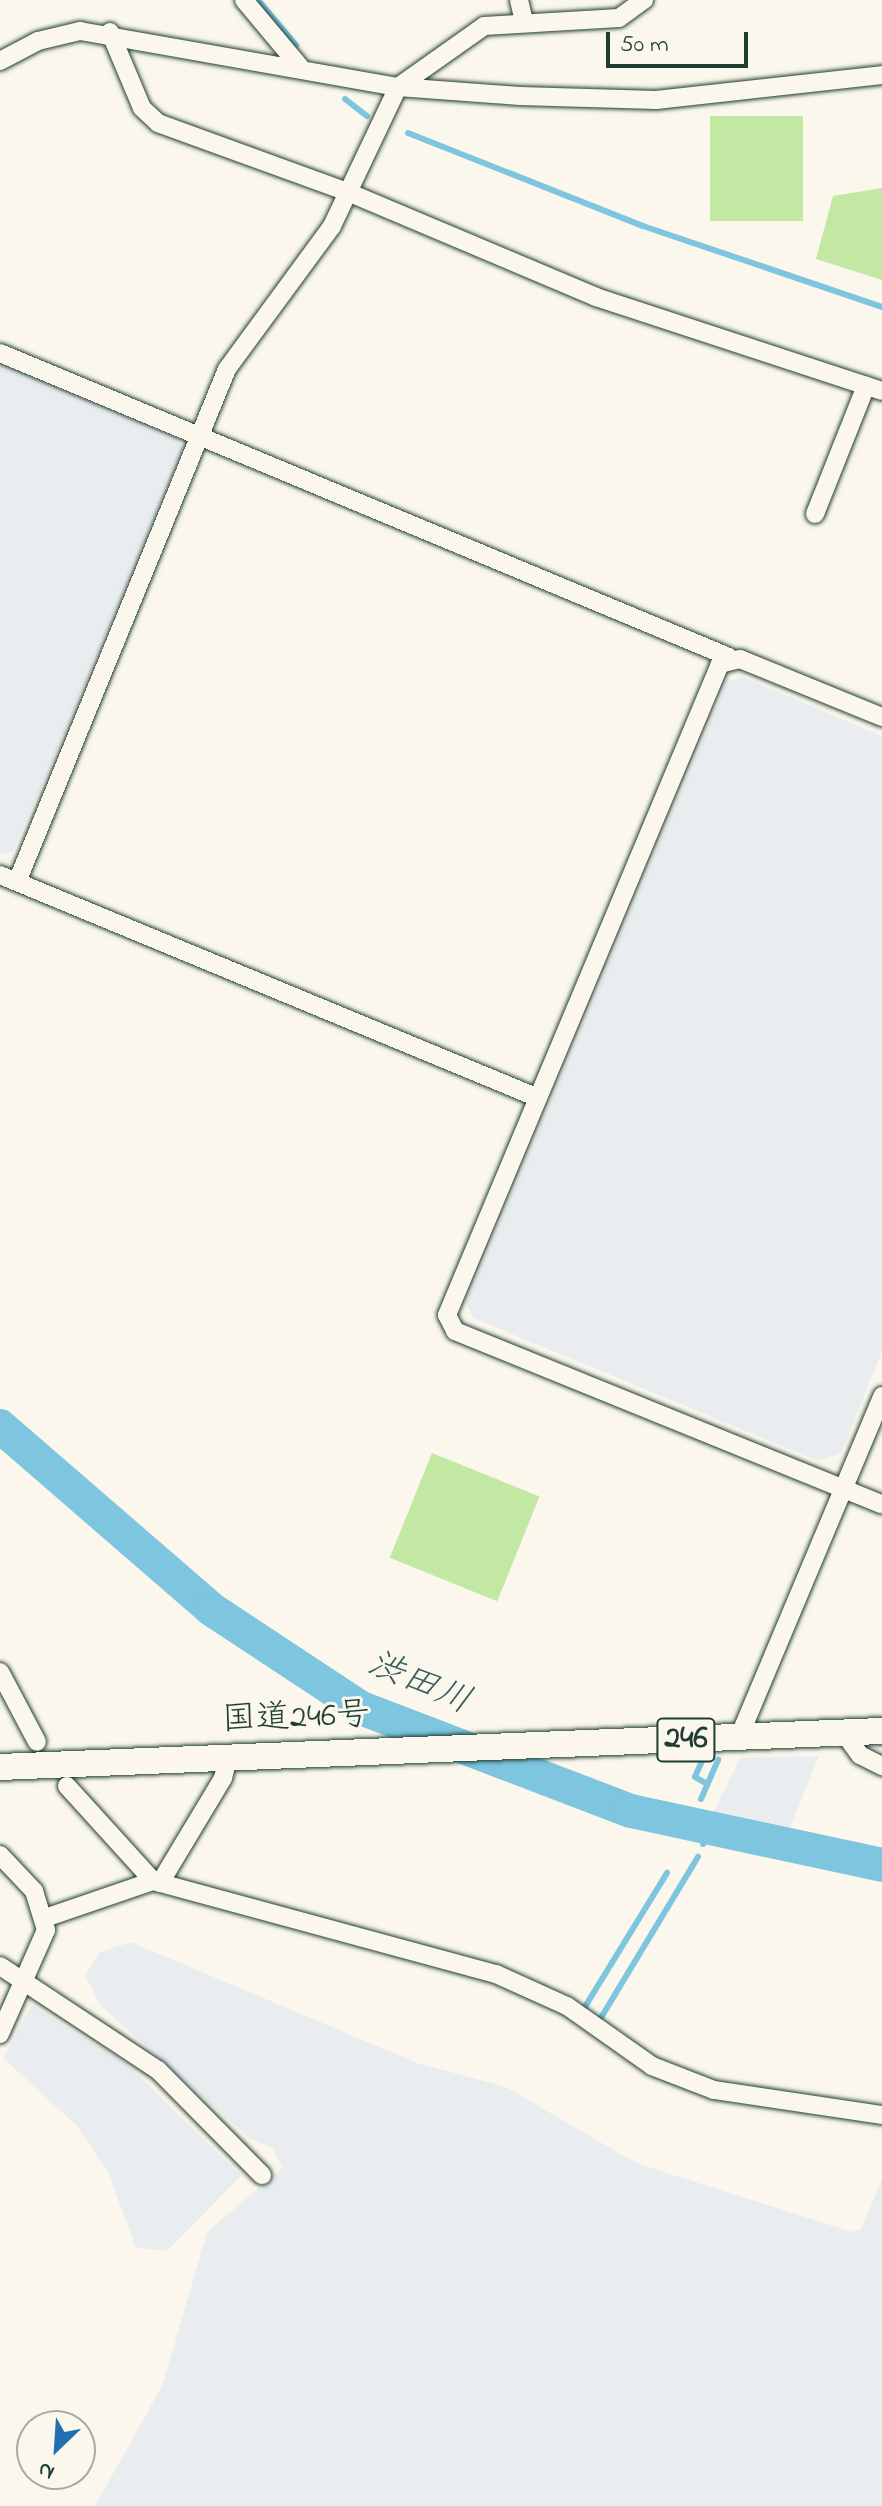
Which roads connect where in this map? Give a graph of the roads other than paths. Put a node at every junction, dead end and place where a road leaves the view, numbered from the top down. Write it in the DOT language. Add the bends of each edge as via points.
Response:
graph roads {
  1 [pos="244,0"];
  2 [pos="519,0"];
  3 [pos="644,0"];
  4 [pos="524,21"];
  5 [pos="110,32"];
  6 [pos="0,61"];
  7 [pos="300,67"];
  8 [pos="882,75"];
  9 [pos="398,87"];
  10 [pos="350,193"];
  11 [pos="0,353"];
  12 [pos="874,388"];
  13 [pos="198,436"];
  14 [pos="815,514"];
  15 [pos="729,657"];
  16 [pos="882,717"];
  17 [pos="8,879"];
  18 [pos="536,1097"];
  19 [pos="882,1396"];
  20 [pos="844,1488"];
  21 [pos="882,1504"];
  22 [pos="0,1672"];
  23 [pos="882,1731"];
  24 [pos="844,1733"];
  25 [pos="739,1737"];
  26 [pos="37,1742"];
  27 [pos="228,1758"];
  28 [pos="882,1766"];
  29 [pos="0,1767"];
  30 [pos="67,1786"];
  31 [pos="0,1855"];
  32 [pos="156,1882"];
  33 [pos="45,1918"];
  34 [pos="0,1966"];
  35 [pos="27,1983"];
  36 [pos="0,2034"];
  37 [pos="882,2115"];
  38 [pos="262,2175"];
  1 -- 7 [label="street"];
  2 -- 4 [label="street"];
  3 -- 4 [label="street" via="619,18"];
  4 -- 9 [label="street" via="484,26"];
  5 -- 6 [label="street" via="59,34"];
  5 -- 7 [label="street"];
  5 -- 10 [label="street" via="149,118"];
  7 -- 9 [label="street"];
  8 -- 9 [label="street" via="656,100"];
  9 -- 10 [label="street"];
  10 -- 12 [label="street" via="596,297"];
  10 -- 13 [label="street" via="227,369"];
  11 -- 13 [label="street"];
  12 -- 14 [label="street"];
  13 -- 15 [label="street"];
  13 -- 17 [label="street"];
  15 -- 16 [label="street"];
  15 -- 18 [label="street"];
  17 -- 18 [label="street"];
  18 -- 20 [label="street" via="447,1311 450,1327"];
  19 -- 20 [label="street"];
  20 -- 21 [label="street"];
  20 -- 25 [label="street"];
  22 -- 26 [label="street"];
  23 -- 24 [label="highway, 国道246号 / 246"];
  24 -- 25 [label="highway, 国道246号 / 246"];
  24 -- 28 [label="street" via="860,1755"];
  25 -- 27 [label="highway, 国道246号 / 246"];
  27 -- 29 [label="highway, 国道246号 / 246"];
  27 -- 32 [label="street" via="223,1778"];
  30 -- 32 [label="street"];
  31 -- 33 [label="street" via="27,1879"];
  32 -- 33 [label="street"];
  32 -- 37 [label="street" via="496,1974 567,2006 652,2066 714,2090"];
  33 -- 35 [label="street" via="43,1949"];
  34 -- 35 [label="street"];
  35 -- 36 [label="street"];
  35 -- 38 [label="street" via="158,2070"];
}
